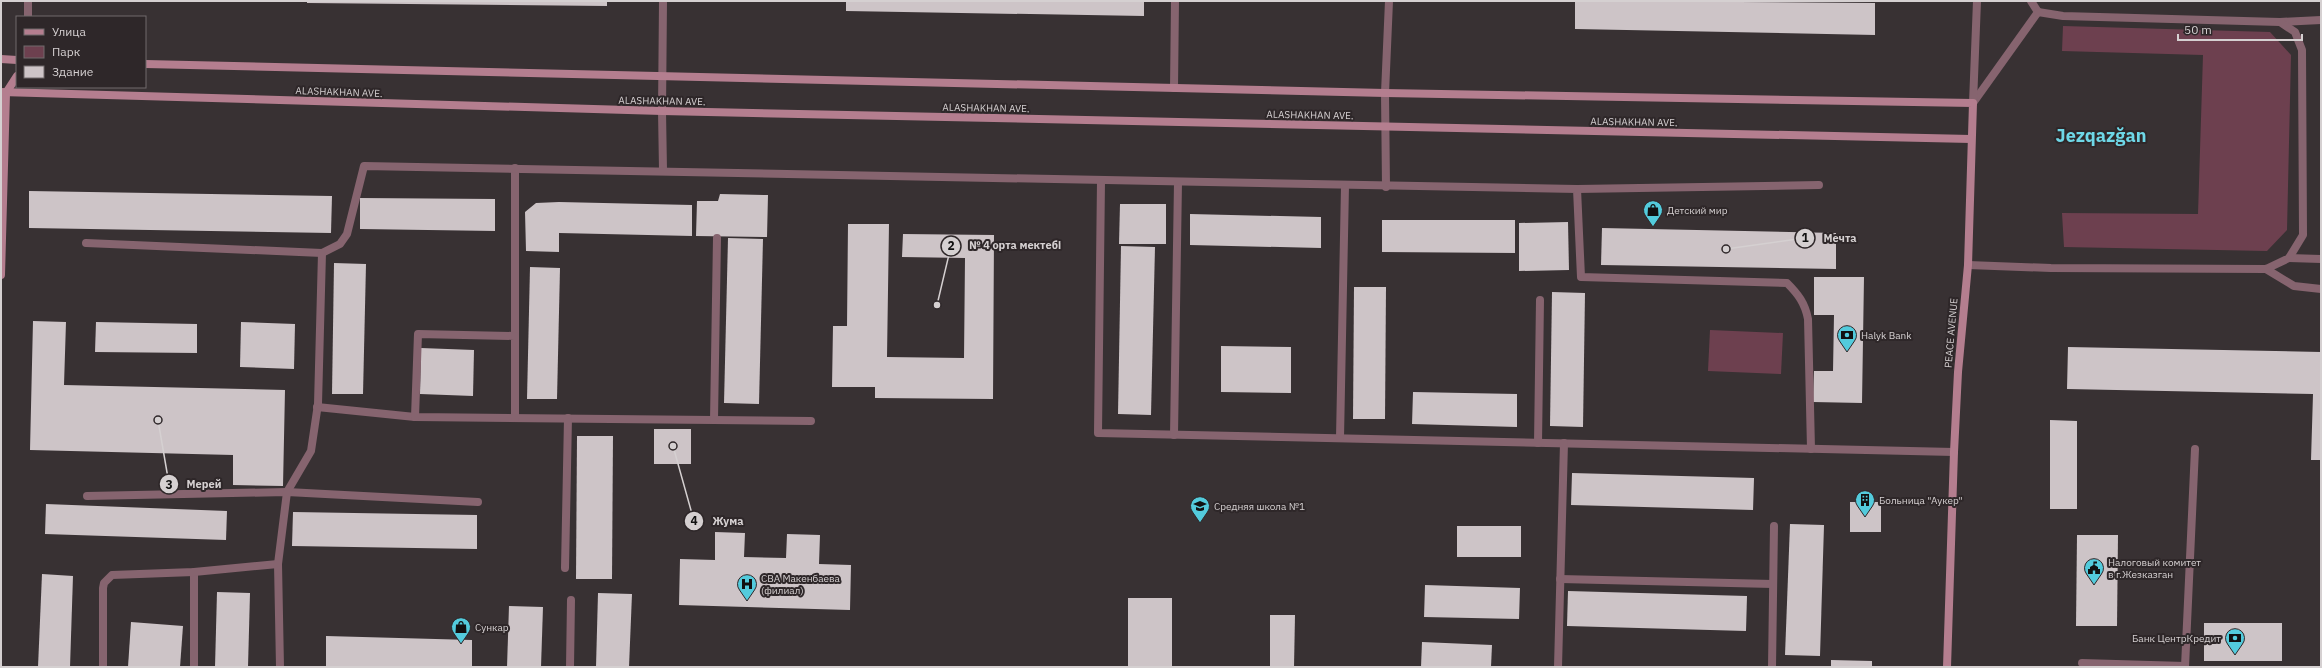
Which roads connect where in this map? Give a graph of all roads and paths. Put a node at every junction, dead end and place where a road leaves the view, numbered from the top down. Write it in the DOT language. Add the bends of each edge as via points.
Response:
graph roads {
  1 [pos="28,1"];
  2 [pos="663,1"];
  3 [pos="1175,1"];
  4 [pos="1389,1"];
  5 [pos="1977,1"];
  6 [pos="2031,1"];
  7 [pos="2038,12"];
  8 [pos="28,16"];
  9 [pos="2321,20"];
  10 [pos="2280,22"];
  11 [pos="1,59"];
  12 [pos="16,60"];
  13 [pos="146,64"];
  14 [pos="16,77"];
  15 [pos="663,77"];
  16 [pos="1174,88"];
  17 [pos="4,93"];
  18 [pos="1386,93"];
  19 [pos="1973,103"];
  20 [pos="662,111"];
  21 [pos="1385,126"];
  22 [pos="1971,139"];
  23 [pos="515,168"];
  24 [pos="663,170"];
  25 [pos="1101,181"];
  26 [pos="1178,182"];
  27 [pos="1819,185"];
  28 [pos="1345,186"];
  29 [pos="1386,186"];
  30 [pos="1577,189"];
  31 [pos="2,222"];
  32 [pos="717,238"];
  33 [pos="86,243"];
  34 [pos="322,253"];
  35 [pos="2289,258"];
  36 [pos="2321,259"];
  37 [pos="1968,265"];
  38 [pos="2266,269"];
  39 [pos="1,275"];
  40 [pos="2321,289"];
  41 [pos="1540,300"];
  42 [pos="515,336"];
  43 [pos="317,408"];
  44 [pos="415,417"];
  45 [pos="515,418"];
  46 [pos="568,418"];
  47 [pos="714,420"];
  48 [pos="810,421"];
  49 [pos="1174,435"];
  50 [pos="1340,438"];
  51 [pos="1538,443"];
  52 [pos="1564,443"];
  53 [pos="1811,449"];
  54 [pos="2195,449"];
  55 [pos="1954,452"];
  56 [pos="287,492"];
  57 [pos="87,496"];
  58 [pos="478,502"];
  59 [pos="1774,526"];
  60 [pos="278,564"];
  61 [pos="565,568"];
  62 [pos="194,572"];
  63 [pos="1560,579"];
  64 [pos="1773,584"];
  65 [pos="571,600"];
  66 [pos="2082,663"];
  67 [pos="103,667"];
  68 [pos="194,667"];
  69 [pos="280,667"];
  70 [pos="570,667"];
  71 [pos="1558,667"];
  72 [pos="1772,667"];
  73 [pos="1947,667"];
  74 [pos="2185,667"];
  1 -- 8 [label="street"];
  2 -- 15 [label="street"];
  3 -- 16 [label="street"];
  4 -- 18 [label="street"];
  5 -- 19 [label="street, PEACE AVENUE"];
  6 -- 7 [label="street"];
  7 -- 10 [label="street" via="2063,16"];
  7 -- 19 [label="street"];
  9 -- 10 [label="street"];
  10 -- 35 [label="street" via="2295,32 2302,50 2303,235"];
  11 -- 12 [label="main road"];
  13 -- 15 [label="main road"];
  14 -- 17 [label="main road"];
  15 -- 16 [label="main road"];
  15 -- 20 [label="street"];
  16 -- 18 [label="main road"];
  17 -- 20 [label="main road, ALASHAKHAN AVE."];
  17 -- 31 [label="main road"];
  18 -- 19 [label="main road"];
  18 -- 21 [label="street"];
  19 -- 22 [label="main road, PEACE AVENUE"];
  20 -- 21 [label="main road, ALASHAKHAN AVE."];
  20 -- 24 [label="street"];
  21 -- 22 [label="main road, ALASHAKHAN AVE."];
  21 -- 29 [label="street"];
  22 -- 37 [label="main road, PEACE AVENUE"];
  23 -- 24 [label="street"];
  23 -- 34 [label="street" via="364,166 347,234 340,244"];
  23 -- 42 [label="street"];
  24 -- 25 [label="street"];
  25 -- 26 [label="street"];
  25 -- 49 [label="street" via="1098,433"];
  26 -- 28 [label="street"];
  26 -- 49 [label="street"];
  27 -- 30 [label="street"];
  28 -- 29 [label="street"];
  28 -- 50 [label="street"];
  29 -- 30 [label="street"];
  30 -- 53 [label="street" via="1580,277 1787,283 1796,292 1806,308 1808,319"];
  31 -- 39 [label="main road"];
  32 -- 47 [label="street"];
  33 -- 34 [label="street"];
  34 -- 43 [label="street"];
  35 -- 36 [label="street"];
  35 -- 38 [label="street"];
  37 -- 38 [label="street"];
  37 -- 55 [label="main road, PEACE AVENUE"];
  38 -- 40 [label="street" via="2294,286"];
  41 -- 51 [label="street"];
  42 -- 44 [label="street" via="418,334"];
  42 -- 45 [label="street"];
  43 -- 44 [label="street"];
  43 -- 56 [label="street" via="311,451"];
  44 -- 45 [label="street"];
  45 -- 46 [label="street"];
  46 -- 47 [label="street"];
  46 -- 61 [label="street"];
  47 -- 48 [label="street"];
  49 -- 50 [label="street"];
  50 -- 51 [label="street"];
  51 -- 52 [label="street"];
  52 -- 53 [label="street"];
  52 -- 63 [label="street"];
  53 -- 55 [label="street"];
  54 -- 74 [label="street"];
  55 -- 73 [label="main road, PEACE AVENUE"];
  56 -- 57 [label="street"];
  56 -- 58 [label="street"];
  56 -- 60 [label="street"];
  59 -- 64 [label="street"];
  60 -- 62 [label="street"];
  60 -- 69 [label="street"];
  62 -- 67 [label="street" via="112,575 108,578 103,588"];
  62 -- 68 [label="street"];
  63 -- 64 [label="street"];
  63 -- 71 [label="street"];
  64 -- 72 [label="street"];
  65 -- 70 [label="street"];
  66 -- 74 [label="street"];
}
